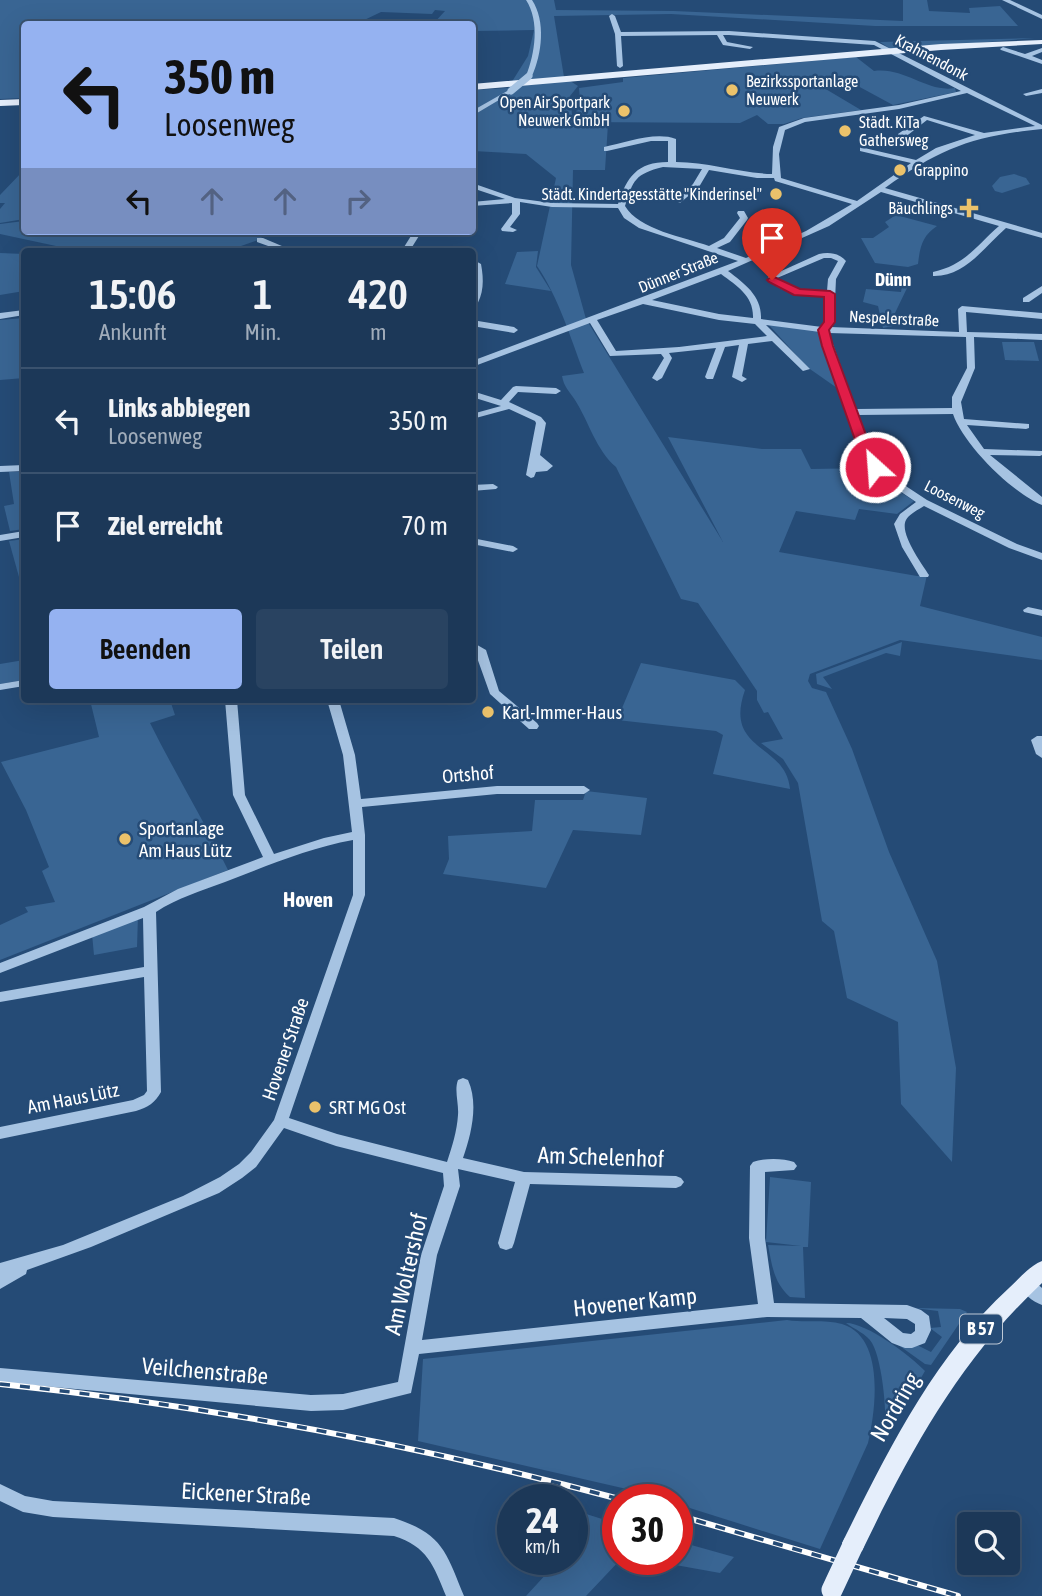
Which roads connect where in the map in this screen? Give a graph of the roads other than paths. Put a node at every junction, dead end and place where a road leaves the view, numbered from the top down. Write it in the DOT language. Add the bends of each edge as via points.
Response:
graph roads {
  1 [pos="529,0"];
  2 [pos="1005,0"];
  3 [pos="612,16"];
  4 [pos="1042,17"];
  5 [pos="719,33"];
  6 [pos="618,34"];
  7 [pos="1042,42"];
  8 [pos="750,47"];
  9 [pos="1003,49"];
  10 [pos="1042,50"];
  11 [pos="891,51"];
  12 [pos="1024,57"];
  13 [pos="1042,62"];
  14 [pos="620,66"];
  15 [pos="476,87"];
  16 [pos="968,91"];
  17 [pos="1042,91"];
  18 [pos="1026,94"];
  19 [pos="21,102"];
  20 [pos="0,103"];
  21 [pos="476,112"];
  22 [pos="1041,127"];
  23 [pos="982,135"];
  24 [pos="901,136"];
  25 [pos="873,146"];
  26 [pos="607,149"];
  27 [pos="860,150"];
  28 [pos="919,163"];
  29 [pos="672,164"];
  30 [pos="707,166"];
  31 [pos="776,176"];
  32 [pos="476,186"];
  33 [pos="880,189"];
  34 [pos="516,200"];
  35 [pos="680,201"];
  36 [pos="476,204"];
  37 [pos="859,204"];
  38 [pos="621,205"];
  39 [pos="741,213"];
  40 [pos="1005,225"];
  41 [pos="513,230"];
  42 [pos="1042,236"];
  43 [pos="260,240"];
  44 [pos="281,248"];
  45 [pos="711,248"];
  46 [pos="744,260"];
  47 [pos="476,263"];
  48 [pos="722,270"];
  49 [pos="936,274"];
  50 [pos="1042,289"];
  51 [pos="830,294"];
  52 [pos="476,300"];
  53 [pos="1026,300"];
  54 [pos="643,301"];
  55 [pos="1041,304"];
  56 [pos="1042,310"];
  57 [pos="21,313"];
  58 [pos="0,316"];
  59 [pos="1042,316"];
  60 [pos="592,319"];
  61 [pos="757,321"];
  62 [pos="476,324"];
  63 [pos="514,330"];
  64 [pos="824,330"];
  65 [pos="966,335"];
  66 [pos="1042,337"];
  67 [pos="774,338"];
  68 [pos="744,341"];
  69 [pos="722,344"];
  70 [pos="663,351"];
  71 [pos="476,362"];
  72 [pos="806,369"];
  73 [pos="710,377"];
  74 [pos="657,378"];
  75 [pos="742,379"];
  76 [pos="556,391"];
  77 [pos="476,395"];
  78 [pos="506,404"];
  79 [pos="957,411"];
  80 [pos="852,412"];
  81 [pos="476,416"];
  82 [pos="961,422"];
  83 [pos="1026,426"];
  84 [pos="981,452"];
  85 [pos="1040,453"];
  86 [pos="21,468"];
  87 [pos="0,469"];
  88 [pos="532,472"];
  89 [pos="493,487"];
  90 [pos="476,488"];
  91 [pos="923,502"];
  92 [pos="1042,502"];
  93 [pos="21,534"];
  94 [pos="0,538"];
  95 [pos="476,542"];
  96 [pos="513,550"];
  97 [pos="1042,557"];
  98 [pos="924,575"];
  99 [pos="1028,610"];
  100 [pos="1042,613"];
  101 [pos="476,648"];
  102 [pos="21,684"];
  103 [pos="0,687"];
  104 [pos="231,703"];
  105 [pos="334,703"];
  106 [pos="533,726"];
  107 [pos="1040,740"];
  108 [pos="1042,754"];
  109 [pos="584,790"];
  110 [pos="355,804"];
  111 [pos="359,835"];
  112 [pos="271,860"];
  113 [pos="149,910"];
  114 [pos="0,968"];
  115 [pos="149,971"];
  116 [pos="2,994"];
  117 [pos="463,1084"];
  118 [pos="281,1121"];
  119 [pos="0,1133"];
  120 [pos="452,1166"];
  121 [pos="789,1166"];
  122 [pos="524,1178"];
  123 [pos="676,1182"];
  124 [pos="506,1243"];
  125 [pos="26,1265"];
  126 [pos="0,1270"];
  127 [pos="0,1282"];
  128 [pos="1037,1284"];
  129 [pos="767,1310"];
  130 [pos="865,1311"];
  131 [pos="412,1348"];
  132 [pos="0,1375"];
  133 [pos="405,1388"];
  134 [pos="0,1492"];
  135 [pos="830,1593"];
  136 [pos="455,1596"];
  1 -- 21 [label="street, bridge" via="538,37 529,76"];
  2 -- 4 [label="street"];
  3 -- 6 [label="street"];
  5 -- 6 [label="street, Krahnendonk"];
  5 -- 8 [label="street, Krahnendonk" via="725,44"];
  5 -- 11 [label="street, Krahnendonk" via="875,43"];
  6 -- 14 [label="street"];
  7 -- 11 [label="main road"];
  9 -- 12 [label="street"];
  10 -- 12 [label="street"];
  11 -- 15 [label="main road"];
  11 -- 16 [label="street, Krahnendonk"];
  12 -- 13 [label="street"];
  16 -- 22 [label="street, Krahnendonk"];
  16 -- 31 [label="street" via="789,125 778,137"];
  17 -- 18 [label="street"];
  19 -- 20 [label="main road"];
  22 -- 23 [label="street, Dünner Straße"];
  23 -- 24 [label="street" via="926,117"];
  23 -- 28 [label="street, Dünner Straße" via="941,149"];
  25 -- 27 [label="street"];
  26 -- 29 [label="street" via="672,139"];
  27 -- 28 [label="street"];
  28 -- 33 [label="street, Dünner Straße"];
  29 -- 30 [label="street"];
  29 -- 38 [label="street" via="633,176"];
  30 -- 31 [label="street" via="755,177"];
  30 -- 35 [label="street"];
  31 -- 37 [label="street" via="788,185"];
  32 -- 34 [label="street"];
  33 -- 37 [label="street, Dünner Straße"];
  33 -- 40 [label="street"];
  34 -- 36 [label="street"];
  34 -- 38 [label="street"];
  34 -- 41 [label="street" via="516,214 505,229"];
  37 -- 46 [label="street, Dünner Straße" via="816,231"];
  38 -- 45 [label="street" via="633,222"];
  39 -- 45 [label="street" via="744,218 738,228"];
  40 -- 42 [label="street"];
  40 -- 49 [label="street" via="981,251 949,272"];
  43 -- 44 [label="street"];
  45 -- 46 [label="street"];
  46 -- 48 [label="street, Dünner Straße"];
  47 -- 52 [label="street"];
  48 -- 54 [label="street, Dünner Straße"];
  48 -- 61 [label="street" via="756,300"];
  50 -- 53 [label="street"];
  51 -- 51 [label="street, Loosenweg" via="842,261 830,255 772,277 798,292"];
  51 -- 64 [label="street, Loosenweg" via="830,322"];
  54 -- 60 [label="street, Dünner Straße"];
  54 -- 61 [label="street, Nespelerstraße"];
  55 -- 56 [label="street"];
  57 -- 58 [label="street"];
  59 -- 65 [label="street, Nespelerstraße" via="962,309"];
  60 -- 70 [label="street" via="613,354"];
  60 -- 71 [label="street, Dünner Straße"];
  61 -- 64 [label="street, Nespelerstraße"];
  61 -- 67 [label="street"];
  62 -- 63 [label="street"];
  64 -- 65 [label="street, Nespelerstraße"];
  64 -- 80 [label="street, Loosenweg"];
  65 -- 66 [label="street, Nespelerstraße"];
  65 -- 79 [label="street" via="971,368 958,393"];
  67 -- 68 [label="street"];
  67 -- 72 [label="street"];
  68 -- 69 [label="street"];
  68 -- 75 [label="street" via="737,377"];
  69 -- 70 [label="street"];
  69 -- 73 [label="street"];
  70 -- 74 [label="street" via="668,358"];
  76 -- 78 [label="street" via="516,389"];
  77 -- 78 [label="street"];
  78 -- 81 [label="street"];
  78 -- 88 [label="street" via="541,424 536,457 548,466"];
  79 -- 80 [label="street"];
  79 -- 82 [label="street"];
  80 -- 91 [label="street, Loosenweg" via="875,467"];
  82 -- 83 [label="street"];
  82 -- 84 [label="street"];
  84 -- 85 [label="street"];
  84 -- 92 [label="street"];
  86 -- 87 [label="street"];
  89 -- 90 [label="street"];
  91 -- 97 [label="street, Loosenweg"];
  91 -- 98 [label="street" via="900,520 899,528"];
  93 -- 94 [label="street"];
  95 -- 96 [label="street"];
  99 -- 100 [label="street"];
  101 -- 106 [label="street" via="494,692"];
  102 -- 103 [label="street"];
  104 -- 112 [label="street" via="239,794"];
  105 -- 110 [label="street, Hovener Straße" via="349,755"];
  107 -- 108 [label="street"];
  109 -- 110 [label="street, Ortshof" via="497,790"];
  110 -- 111 [label="street, Hovener Straße"];
  111 -- 112 [label="street"];
  111 -- 118 [label="street, Hovener Straße" via="359,895"];
  112 -- 113 [label="street" via="163,900"];
  113 -- 114 [label="street"];
  113 -- 115 [label="street, Am Haus Lütz"];
  115 -- 116 [label="street"];
  115 -- 119 [label="street, Am Haus Lütz" via="154,1092 149,1099"];
  117 -- 120 [label="street, Am Woltershof" via="467,1106"];
  118 -- 120 [label="street" via="336,1140"];
  118 -- 125 [label="street, Hovener Straße" via="267,1146 235,1176 170,1208"];
  120 -- 122 [label="street, Am Schelenhof"];
  120 -- 131 [label="street, Am Woltershof" via="452,1186 429,1255"];
  121 -- 129 [label="street" via="758,1166 756,1253"];
  122 -- 123 [label="street, Am Schelenhof"];
  122 -- 124 [label="street, Am Schelenhof"];
  125 -- 126 [label="street, Hovener Straße"];
  125 -- 127 [label="street, Hovener Straße"];
  128 -- 135 [label="main road, Nordring / B 57, bridge" via="985,1323 941,1380 894,1460"];
  129 -- 130 [label="street, Hovener Kamp"];
  129 -- 131 [label="street, Hovener Kamp"];
  131 -- 133 [label="street, Am Woltershof"];
  132 -- 133 [label="street, Veilchenstraße" via="311,1403 343,1402"];
  134 -- 136 [label="street, Eickener Straße" via="23,1504 53,1509 394,1527 416,1533 429,1544"];
}
